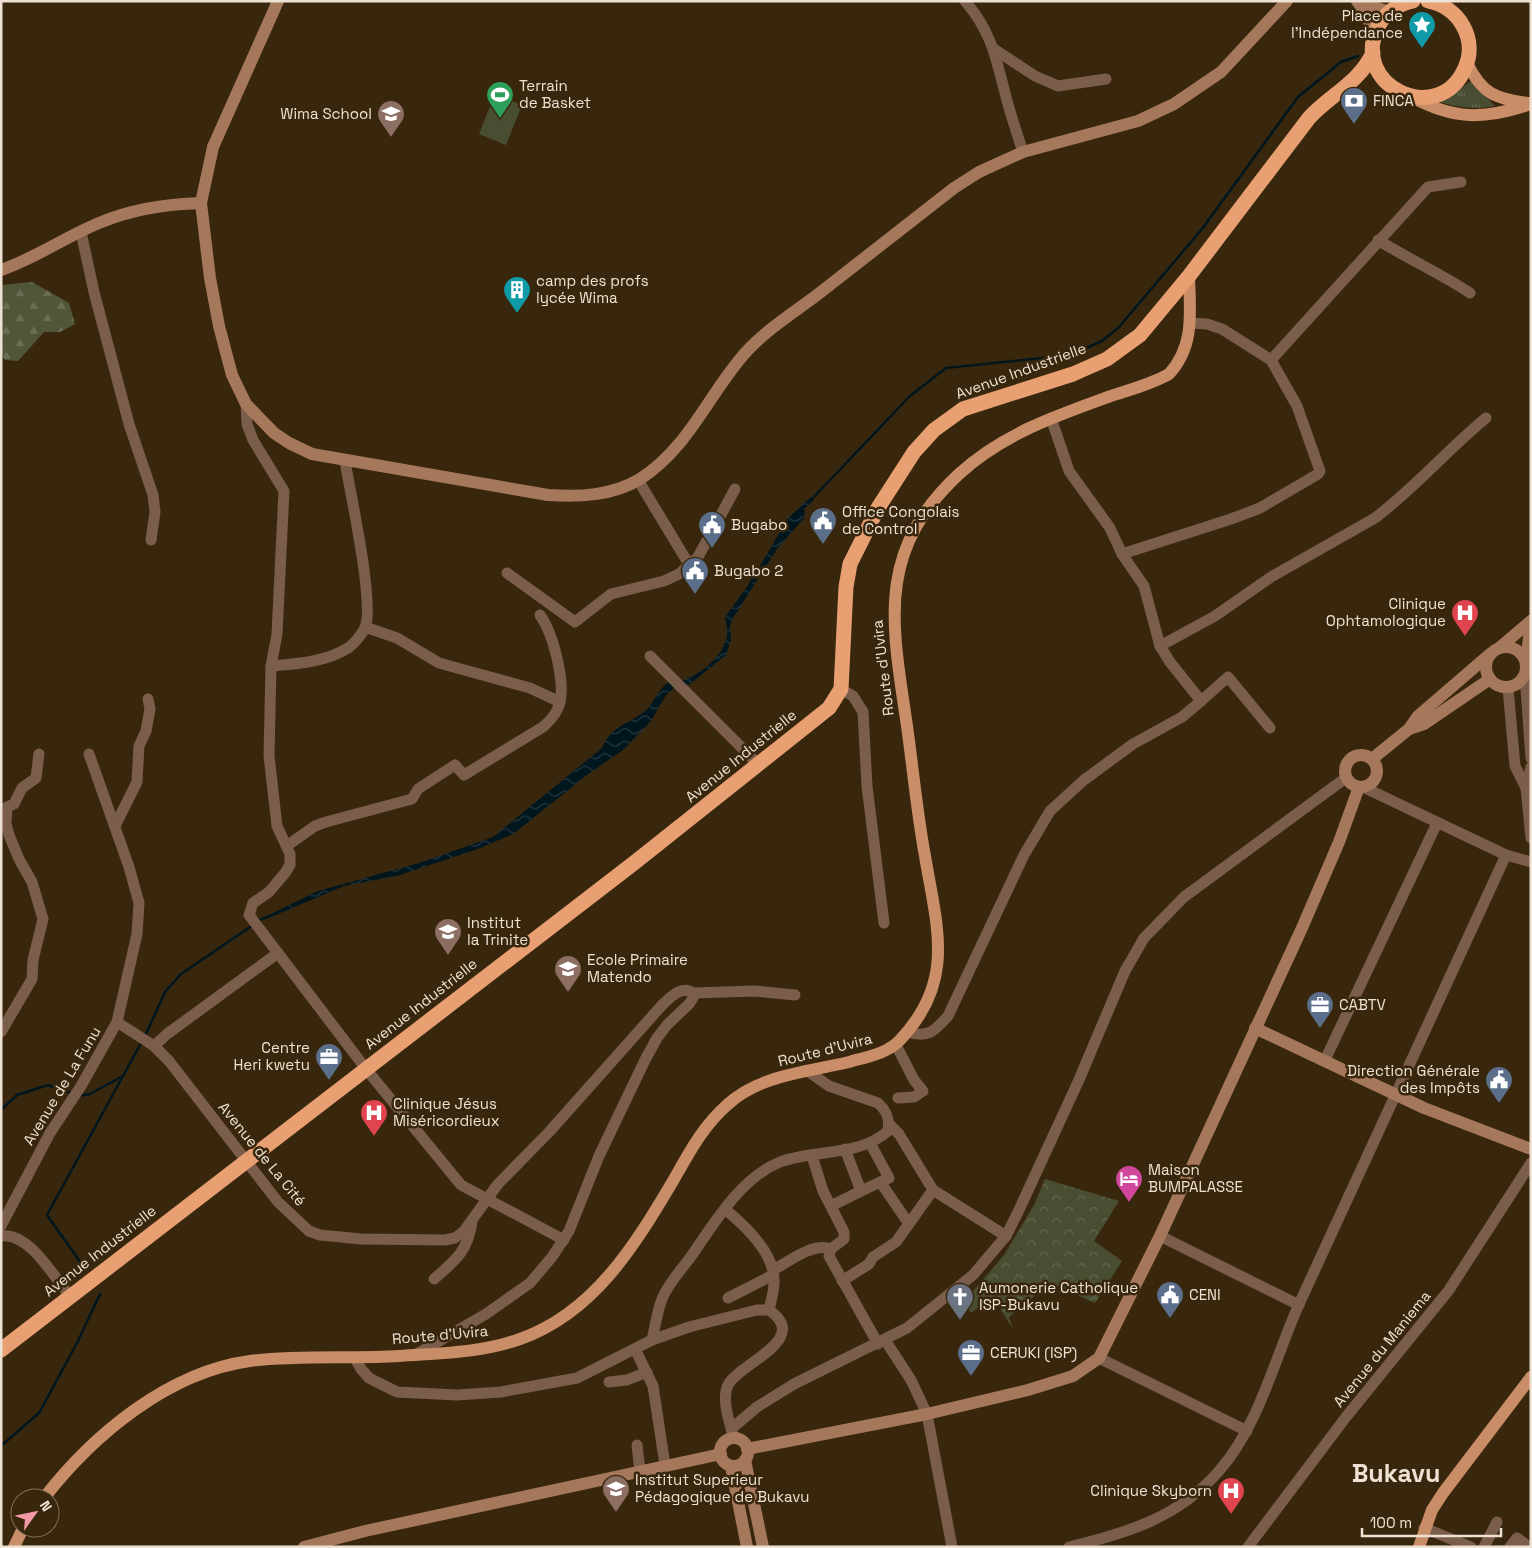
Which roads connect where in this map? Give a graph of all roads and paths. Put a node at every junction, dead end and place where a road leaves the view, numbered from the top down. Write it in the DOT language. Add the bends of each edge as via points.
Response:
graph roads {
  1 [pos="278,1"];
  2 [pos="965,1"];
  3 [pos="1287,1"];
  4 [pos="1358,1"];
  5 [pos="1428,1"];
  6 [pos="1402,5"];
  7 [pos="1454,8"];
  8 [pos="1373,46"];
  9 [pos="994,49"];
  10 [pos="1467,63"];
  11 [pos="1106,79"];
  12 [pos="1386,82"];
  13 [pos="1338,94"];
  14 [pos="1410,96"];
  15 [pos="1531,103"];
  16 [pos="1022,152"];
  17 [pos="1461,182"];
  18 [pos="201,203"];
  19 [pos="81,232"];
  20 [pos="1378,240"];
  21 [pos="1,270"];
  22 [pos="1189,276"];
  23 [pos="1470,293"];
  24 [pos="1190,323"];
  25 [pos="1271,360"];
  26 [pos="246,404"];
  27 [pos="1051,418"];
  28 [pos="1486,418"];
  29 [pos="345,462"];
  30 [pos="638,480"];
  31 [pos="735,489"];
  32 [pos="150,540"];
  33 [pos="1122,554"];
  34 [pos="690,566"];
  35 [pos="506,573"];
  36 [pos="540,615"];
  37 [pos="1531,621"];
  38 [pos="365,627"];
  39 [pos="1160,646"];
  40 [pos="1495,651"];
  41 [pos="650,656"];
  42 [pos="271,666"];
  43 [pos="1525,669"];
  44 [pos="1490,679"];
  45 [pos="1508,688"];
  46 [pos="841,689"];
  47 [pos="148,699"];
  48 [pos="560,702"];
  49 [pos="1201,702"];
  50 [pos="1270,728"];
  51 [pos="1409,729"];
  52 [pos="39,754"];
  53 [pos="89,754"];
  54 [pos="1531,758"];
  55 [pos="1372,759"];
  56 [pos="759,765"];
  57 [pos="1531,767"];
  58 [pos="1347,777"];
  59 [pos="1361,787"];
  60 [pos="1526,788"];
  61 [pos="1437,823"];
  62 [pos="115,826"];
  63 [pos="1531,838"];
  64 [pos="288,845"];
  65 [pos="1506,855"];
  66 [pos="1531,862"];
  67 [pos="884,923"];
  68 [pos="278,953"];
  69 [pos="693,994"];
  70 [pos="794,995"];
  71 [pos="117,1022"];
  72 [pos="1255,1028"];
  73 [pos="1,1032"];
  74 [pos="907,1032"];
  75 [pos="147,1041"];
  76 [pos="896,1045"];
  77 [pos="1325,1060"];
  78 [pos="366,1069"];
  79 [pos="809,1072"];
  80 [pos="1397,1095"];
  81 [pos="898,1098"];
  82 [pos="889,1124"];
  83 [pos="870,1143"];
  84 [pos="845,1149"];
  85 [pos="1531,1149"];
  86 [pos="812,1156"];
  87 [pos="246,1161"];
  88 [pos="1531,1163"];
  89 [pos="881,1183"];
  90 [pos="933,1190"];
  91 [pos="861,1191"];
  92 [pos="485,1199"];
  93 [pos="831,1206"];
  94 [pos="726,1210"];
  95 [pos="473,1220"];
  96 [pos="909,1224"];
  97 [pos="1,1226"];
  98 [pos="1,1236"];
  99 [pos="1006,1236"];
  100 [pos="1160,1236"];
  101 [pos="564,1240"];
  102 [pos="831,1249"];
  103 [pos="773,1273"];
  104 [pos="434,1279"];
  105 [pos="842,1281"];
  106 [pos="70,1296"];
  107 [pos="728,1298"];
  108 [pos="1299,1305"];
  109 [pos="769,1310"];
  110 [pos="652,1340"];
  111 [pos="881,1342"];
  112 [pos="634,1349"];
  113 [pos="1,1350"];
  114 [pos="415,1355"];
  115 [pos="355,1358"];
  116 [pos="1099,1358"];
  117 [pos="647,1372"];
  118 [pos="1531,1377"];
  119 [pos="609,1382"];
  120 [pos="927,1414"];
  121 [pos="1247,1431"];
  122 [pos="733,1433"];
  123 [pos="637,1445"];
  124 [pos="721,1454"];
  125 [pos="746,1454"];
  126 [pos="665,1465"];
  127 [pos="731,1466"];
  128 [pos="640,1471"];
  129 [pos="51,1488"];
  130 [pos="1497,1522"];
  131 [pos="1424,1528"];
  132 [pos="304,1547"];
  133 [pos="747,1547"];
  134 [pos="764,1547"];
  135 [pos="952,1547"];
  136 [pos="1069,1547"];
  137 [pos="1248,1547"];
  138 [pos="1419,1547"];
  139 [pos="1471,1547"];
  140 [pos="1484,1547"];
  141 [pos="1510,1547"];
  142 [pos="1529,1547"];
  1 -- 18 [label="street" via="213,147"];
  2 -- 9 [label="street" via="982,24"];
  3 -- 16 [label="street" via="1221,72 1174,104 1121,126"];
  4 -- 6 [label="street"];
  4 -- 8 [label="street" via="1372,27"];
  5 -- 7 [label="highway"];
  6 -- 8 [label="highway" via="1381,21"];
  7 -- 10 [label="highway" via="1468,41"];
  8 -- 12 [label="highway" via="1377,69"];
  8 -- 13 [label="highway, Avenue Industrielle" via="1358,77"];
  9 -- 11 [label="street" via="1035,76 1058,86"];
  9 -- 16 [label="street"];
  10 -- 14 [label="highway" via="1461,76 1445,91 1424,97"];
  10 -- 15 [label="main road" via="1478,82 1494,96"];
  12 -- 13 [label="highway, Avenue Industrielle" via="1376,80"];
  12 -- 14 [label="highway"];
  13 -- 22 [label="highway, Avenue Industrielle" via="1309,118"];
  14 -- 15 [label="main road" via="1438,110 1481,116"];
  16 -- 30 [label="street" via="954,188 757,342 729,373 679,445 662,463"];
  17 -- 20 [label="street" via="1428,187"];
  18 -- 19 [label="street" via="127,212"];
  18 -- 26 [label="street" via="219,326 232,374"];
  19 -- 21 [label="street"];
  19 -- 32 [label="street" via="129,424 153,494 155,512"];
  20 -- 23 [label="street"];
  20 -- 25 [label="street"];
  22 -- 24 [label="main road, Route d'Uvira"];
  22 -- 46 [label="highway, Avenue Industrielle" via="1140,335 1107,359 1072,374 963,409 922,441 878,508 850,564"];
  24 -- 25 [label="street" via="1222,329"];
  24 -- 27 [label="main road, Route d'Uvira" via="1187,347 1169,374"];
  25 -- 33 [label="street" via="1297,406 1320,467 1318,474 1253,511"];
  26 -- 29 [label="street" via="289,443 312,454"];
  26 -- 42 [label="street" via="247,424 253,440 284,491 277,634"];
  27 -- 33 [label="street" via="1069,472 1110,528"];
  27 -- 74 [label="main road, Route d'Uvira" via="1011,437 959,474 923,513 897,574 893,611 898,668 939,952 937,972 926,1007"];
  28 -- 39 [label="street" via="1375,518"];
  29 -- 30 [label="street" via="548,496 576,497 601,493"];
  29 -- 38 [label="street" via="364,578"];
  30 -- 34 [label="street"];
  31 -- 34 [label="street"];
  33 -- 39 [label="street" via="1144,586"];
  34 -- 35 [label="street" via="664,581 611,594 575,622"];
  36 -- 48 [label="street" via="546,623 558,665"];
  37 -- 40 [label="street"];
  37 -- 43 [label="street"];
  38 -- 42 [label="street" via="350,647 336,654 302,663"];
  38 -- 48 [label="street" via="397,638 439,663 530,688"];
  39 -- 49 [label="street"];
  40 -- 43 [label="street" via="1509,647 1518,651"];
  40 -- 44 [label="street" via="1486,665"];
  40 -- 51 [label="street" via="1418,716"];
  41 -- 56 [label="street"];
  42 -- 64 [label="street" via="269,756 277,826"];
  43 -- 45 [label="street" via="1520,682"];
  43 -- 54 [label="street"];
  44 -- 45 [label="street" via="1494,684"];
  44 -- 51 [label="street" via="1424,724"];
  45 -- 60 [label="street" via="1515,766"];
  46 -- 56 [label="highway, Avenue Industrielle" via="829,708"];
  46 -- 67 [label="street" via="854,696 863,712 867,786"];
  47 -- 62 [label="street" via="150,709 140,746 137,782"];
  48 -- 64 [label="street" via="552,719 542,727 464,775 455,765 418,789 412,799 315,826"];
  49 -- 50 [label="street" via="1228,677"];
  49 -- 74 [label="street" via="1182,717 1133,744 1084,780 1050,811 1024,855 948,1016 927,1034 921,1036"];
  51 -- 55 [label="street"];
  52 -- 73 [label="street" via="36,778 22,788 14,804 7,807 6,824 13,846 32,882 43,927 33,960 32,979"];
  53 -- 62 [label="street, Avenue de La Funu"];
  55 -- 58 [label="street" via="1362,754 1351,758 1345,768"];
  55 -- 59 [label="street" via="1377,773 1372,782"];
  56 -- 78 [label="highway, Avenue Industrielle"];
  57 -- 60 [label="street"];
  58 -- 59 [label="street" via="1350,783"];
  58 -- 99 [label="street" via="1184,897 1144,938 1124,971 1078,1082"];
  59 -- 61 [label="street"];
  59 -- 72 [label="street" via="1326,873"];
  60 -- 63 [label="street"];
  61 -- 65 [label="street"];
  61 -- 77 [label="street"];
  62 -- 71 [label="street, Avenue de La Funu" via="139,903 137,934"];
  64 -- 68 [label="street" via="290,865 269,892 253,903 249,915"];
  65 -- 66 [label="street"];
  65 -- 80 [label="street"];
  68 -- 75 [label="street" via="167,1034"];
  68 -- 78 [label="street"];
  69 -- 70 [label="street" via="755,991"];
  69 -- 92 [label="street, Avenue de La Cité" via="684,990 663,1004"];
  69 -- 101 [label="street" via="689,1004 657,1038 645,1060 599,1156"];
  71 -- 75 [label="street, Avenue de La Cité"];
  71 -- 97 [label="street, Avenue de La Funu" via="50,1133"];
  72 -- 77 [label="street"];
  72 -- 100 [label="street"];
  74 -- 76 [label="main road, Route d'Uvira"];
  75 -- 87 [label="street, Avenue de La Cité" via="169,1061"];
  76 -- 79 [label="main road, Route d'Uvira" via="868,1057"];
  76 -- 81 [label="street" via="923,1092 914,1097"];
  77 -- 80 [label="street"];
  78 -- 87 [label="highway, Avenue Industrielle"];
  78 -- 92 [label="street" via="461,1185"];
  79 -- 82 [label="street" via="829,1086 878,1103 884,1108"];
  79 -- 114 [label="main road, Route d'Uvira" via="751,1087 738,1094 711,1120 628,1254 597,1289 563,1317 522,1339 497,1346"];
  80 -- 85 [label="street" via="1458,1123"];
  80 -- 108 [label="street"];
  82 -- 83 [label="street" via="888,1131"];
  82 -- 90 [label="street" via="899,1134"];
  83 -- 84 [label="street"];
  83 -- 89 [label="street" via="888,1178"];
  84 -- 86 [label="street"];
  84 -- 91 [label="street"];
  86 -- 93 [label="street"];
  86 -- 94 [label="street" via="780,1162 766,1169 739,1193"];
  87 -- 95 [label="street, Avenue de La Cité" via="290,1215 309,1231 320,1235 444,1240 455,1238"];
  87 -- 106 [label="highway, Avenue Industrielle"];
  88 -- 137 [label="street, Avenue du Maniema" via="1449,1290 1346,1417"];
  89 -- 91 [label="street"];
  89 -- 96 [label="street"];
  90 -- 96 [label="street"];
  90 -- 99 [label="street"];
  91 -- 93 [label="street"];
  92 -- 95 [label="street, Avenue de La Cité"];
  92 -- 101 [label="street"];
  93 -- 102 [label="street" via="844,1239"];
  94 -- 103 [label="street" via="764,1252"];
  94 -- 110 [label="street" via="668,1288"];
  95 -- 104 [label="street" via="468,1243 457,1259"];
  96 -- 105 [label="street" via="890,1247"];
  98 -- 106 [label="street" via="18,1238 29,1245"];
  99 -- 111 [label="street" via="973,1275 938,1306"];
  100 -- 108 [label="street"];
  100 -- 116 [label="street"];
  101 -- 114 [label="street" via="530,1283 486,1314"];
  102 -- 103 [label="street" via="824,1246 812,1249"];
  102 -- 105 [label="street" via="829,1256"];
  103 -- 107 [label="street"];
  103 -- 109 [label="street" via="774,1288"];
  105 -- 111 [label="street"];
  106 -- 113 [label="highway, Avenue Industrielle"];
  108 -- 121 [label="street"];
  109 -- 110 [label="street" via="689,1327"];
  109 -- 122 [label="street" via="779,1321 783,1332 774,1347 736,1375 727,1387 727,1410"];
  110 -- 112 [label="street"];
  111 -- 120 [label="street" via="911,1380"];
  111 -- 122 [label="street" via="794,1384 757,1407"];
  112 -- 115 [label="street" via="577,1378 488,1394 397,1392 369,1378"];
  112 -- 117 [label="street"];
  114 -- 115 [label="main road, Route d'Uvira"];
  115 -- 129 [label="main road, Route d'Uvira" via="249,1361 184,1381 120,1419"];
  116 -- 120 [label="street" via="1073,1376"];
  116 -- 121 [label="street"];
  117 -- 119 [label="street" via="627,1380"];
  117 -- 126 [label="street" via="653,1386"];
  118 -- 131 [label="main road" via="1443,1493"];
  120 -- 125 [label="street"];
  120 -- 135 [label="street"];
  121 -- 136 [label="street" via="1223,1466 1188,1500 1122,1534"];
  122 -- 124 [label="street" via="724,1443"];
  122 -- 125 [label="street" via="743,1442"];
  123 -- 128 [label="street"];
  124 -- 126 [label="street"];
  124 -- 127 [label="street"];
  125 -- 127 [label="street" via="739,1465"];
  125 -- 134 [label="street"];
  126 -- 128 [label="street"];
  127 -- 133 [label="street"];
  128 -- 132 [label="street" via="319,1541"];
  130 -- 140 [label="street"];
  131 -- 138 [label="main road"];
  131 -- 139 [label="street"];
  141 -- 142 [label="street" via="1517,1538"];
}
